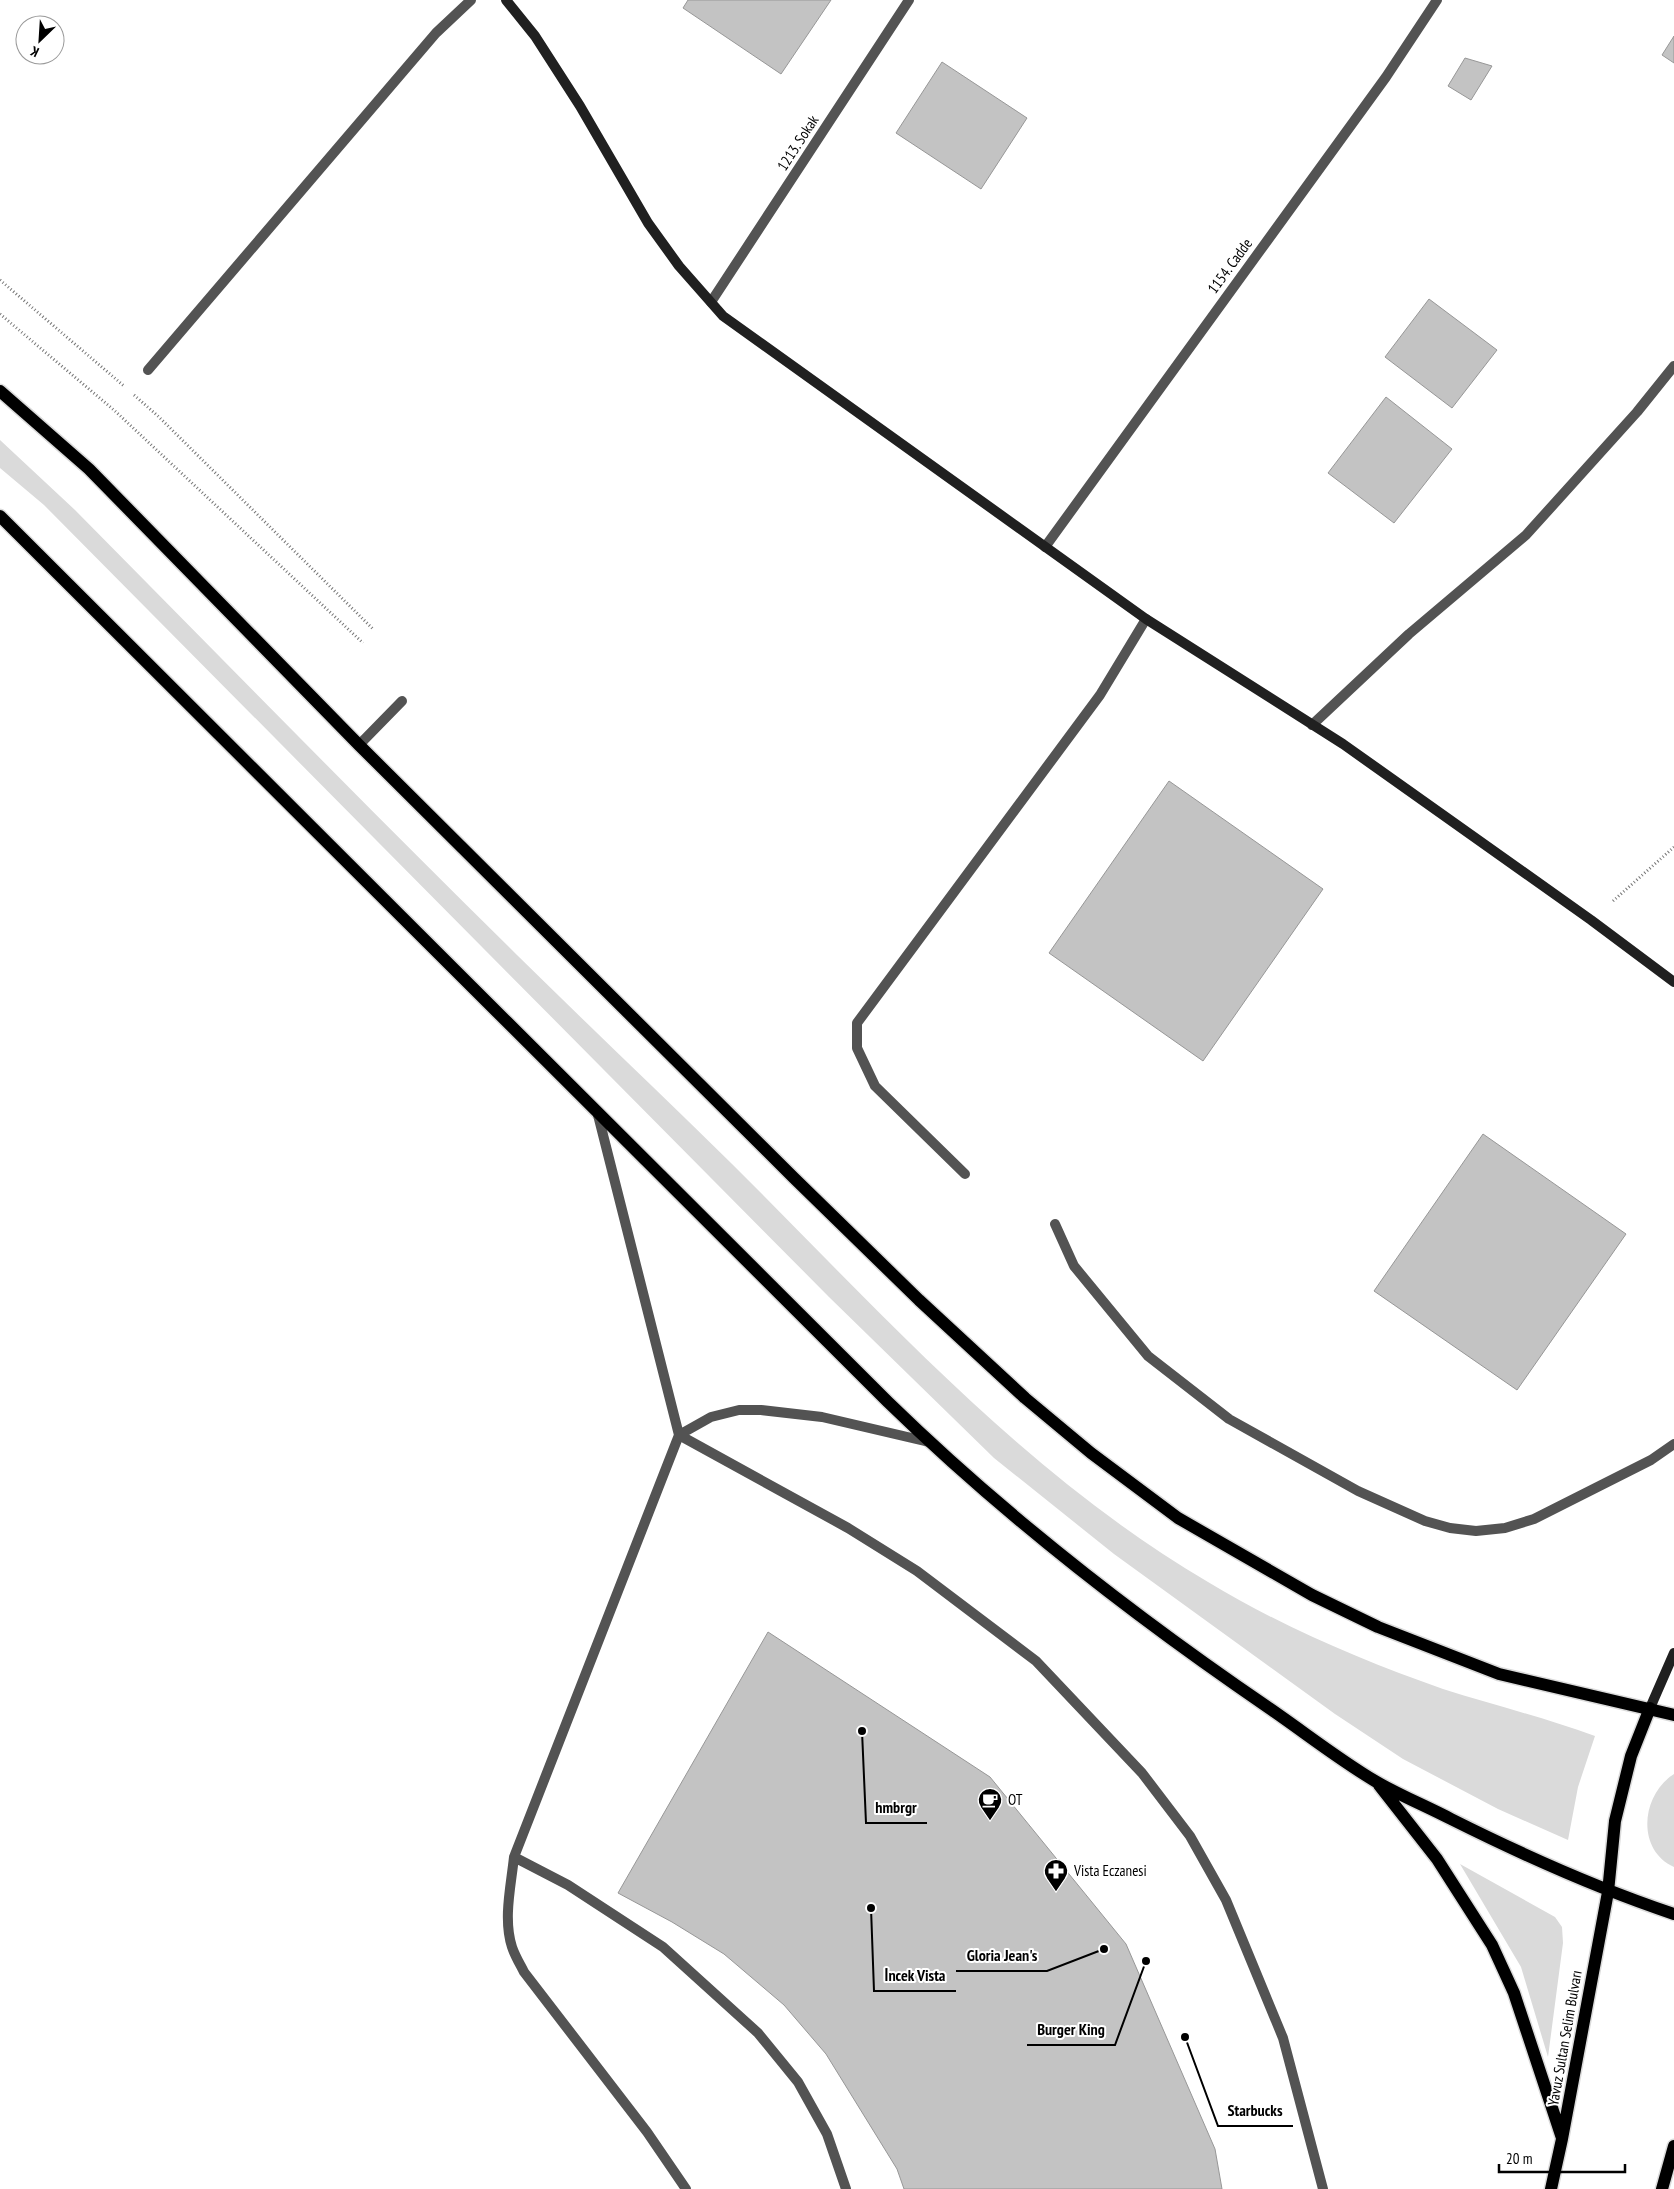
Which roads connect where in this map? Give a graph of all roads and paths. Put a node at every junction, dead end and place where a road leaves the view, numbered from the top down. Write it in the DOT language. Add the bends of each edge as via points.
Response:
graph roads {
  1 [pos="471,0"];
  2 [pos="506,0"];
  3 [pos="909,0"];
  4 [pos="1437,0"];
  5 [pos="0,280"];
  6 [pos="711,302"];
  7 [pos="0,314"];
  8 [pos="1674,366"];
  9 [pos="148,370"];
  10 [pos="0,391"];
  11 [pos="0,516"];
  12 [pos="1045,546"];
  13 [pos="1146,619"];
  14 [pos="373,629"];
  15 [pos="363,643"];
  16 [pos="402,701"];
  17 [pos="1312,724"];
  18 [pos="359,745"];
  19 [pos="1674,847"];
  20 [pos="1591,920"];
  21 [pos="1674,982"];
  22 [pos="598,1114"];
  23 [pos="965,1174"];
  24 [pos="1055,1224"];
  25 [pos="679,1435"];
  26 [pos="929,1442"];
  27 [pos="1674,1444"];
  28 [pos="1674,1653"];
  29 [pos="1650,1708"];
  30 [pos="1674,1715"];
  31 [pos="1375,1781"];
  32 [pos="514,1857"];
  33 [pos="1608,1892"];
  34 [pos="1674,1914"];
  35 [pos="1562,2139"];
  36 [pos="1674,2146"];
  37 [pos="1670,2171"];
  38 [pos="686,2189"];
  39 [pos="846,2189"];
  40 [pos="1323,2189"];
  41 [pos="1551,2189"];
  42 [pos="1662,2189"];
  1 -- 9 [label="street" via="436,33"];
  2 -- 6 [label="main road" via="535,36 580,106 648,223"];
  3 -- 6 [label="street, 1213. Sokak"];
  4 -- 12 [label="street, 1154. Cadde" via="1386,77"];
  5 -- 14 [label="path" via="159,417"];
  6 -- 12 [label="main road" via="723,316"];
  7 -- 15 [label="path" via="116,411"];
  8 -- 17 [label="street" via="1526,535 1409,634"];
  10 -- 18 [label="main road" via="89,469"];
  11 -- 22 [label="main road"];
  12 -- 13 [label="main road"];
  13 -- 17 [label="main road"];
  13 -- 23 [label="street" via="1100,695 857,1022 857,1048 875,1086"];
  16 -- 18 [label="street"];
  17 -- 20 [label="main road"];
  18 -- 29 [label="main road" via="912,1293 1025,1398 1091,1454 1178,1518 1312,1595 1378,1627 1499,1674"];
  19 -- 20 [label="path"];
  20 -- 21 [label="main road"];
  22 -- 25 [label="street"];
  22 -- 26 [label="main road"];
  24 -- 27 [label="street" via="1074,1266 1148,1356 1230,1419 1358,1491 1425,1521 1476,1531 1506,1528 1534,1519 1651,1460"];
  25 -- 26 [label="street" via="711,1418 739,1410 761,1410 822,1417"];
  25 -- 32 [label="street"];
  25 -- 40 [label="street" via="848,1528 917,1572 1036,1661 1142,1773 1190,1836 1230,1909 1283,2038"];
  26 -- 31 [label="main road" via="1012,1516 1098,1585 1221,1676"];
  28 -- 29 [label="main road"];
  29 -- 30 [label="main road"];
  29 -- 33 [label="main road, Yavuz Sultan Selim Bulvarı" via="1622,1786 1611,1846"];
  31 -- 33 [label="main road" via="1521,1854"];
  31 -- 35 [label="main road" via="1437,1859 1492,1945 1514,1992"];
  32 -- 38 [label="street" via="509,1933 512,1948 524,1972 647,2132"];
  32 -- 39 [label="street" via="568,1885 663,1947 758,2034 798,2082 827,2134"];
  33 -- 34 [label="main road"];
  33 -- 35 [label="main road, Yavuz Sultan Selim Bulvarı"];
  35 -- 41 [label="main road, Yavuz Sultan Selim Bulvarı"];
  36 -- 37 [label="main road"];
  37 -- 42 [label="main road"];
}
